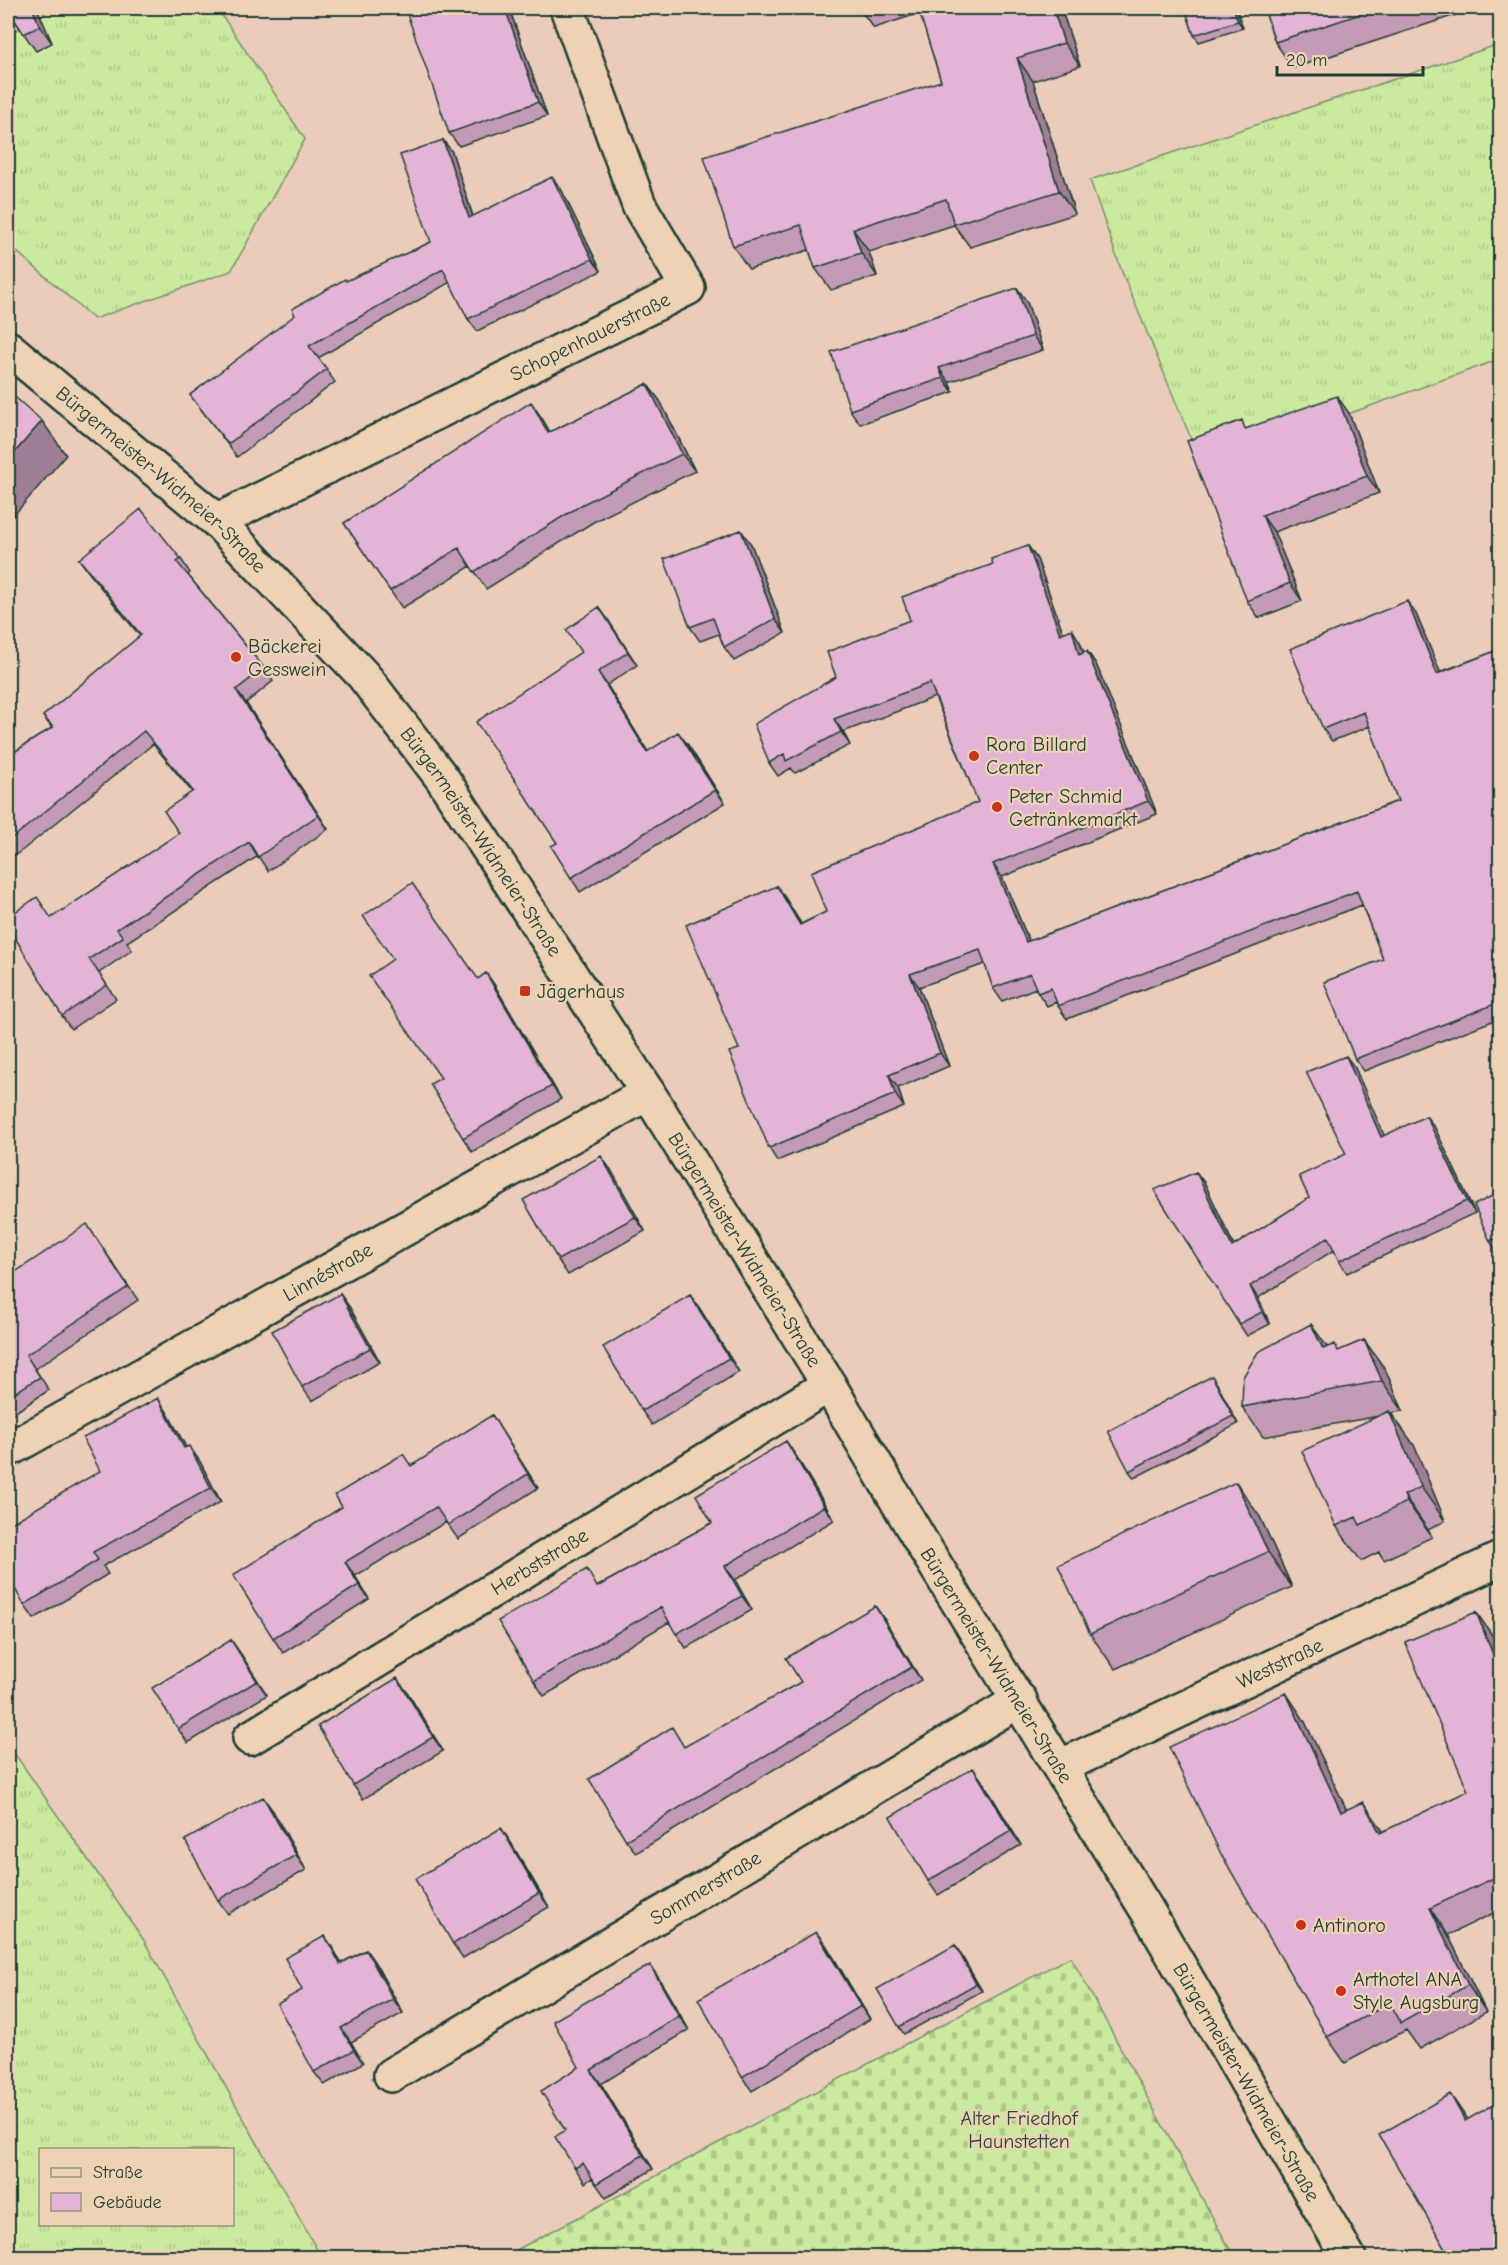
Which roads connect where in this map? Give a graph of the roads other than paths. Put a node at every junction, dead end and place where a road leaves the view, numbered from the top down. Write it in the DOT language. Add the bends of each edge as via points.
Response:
graph roads {
  1 [pos="567,8"];
  2 [pos="8,348"];
  3 [pos="217,521"];
  4 [pos="648,1093"];
  5 [pos="829,1385"];
  6 [pos="8,1450"];
  7 [pos="1500,1559"];
  8 [pos="1020,1700"];
  9 [pos="250,1738"];
  10 [pos="1060,1767"];
  11 [pos="392,2075"];
  12 [pos="1349,2258"];
  1 -- 3 [label="street, Schopenhauerstraße" via="639,205 688,288"];
  2 -- 3 [label="street, Bürgermeister-Widmeier-Straße"];
  3 -- 4 [label="street, Bürgermeister-Widmeier-Straße" via="363,675 442,778"];
  4 -- 5 [label="street, Bürgermeister-Widmeier-Straße"];
  4 -- 6 [label="street, Linnéstraße"];
  5 -- 8 [label="street, Bürgermeister-Widmeier-Straße"];
  5 -- 9 [label="street, Herbststraße"];
  7 -- 10 [label="street, Weststraße"];
  8 -- 10 [label="street, Bürgermeister-Widmeier-Straße"];
  8 -- 11 [label="street, Sommerstraße"];
  10 -- 12 [label="street, Bürgermeister-Widmeier-Straße"];
}
